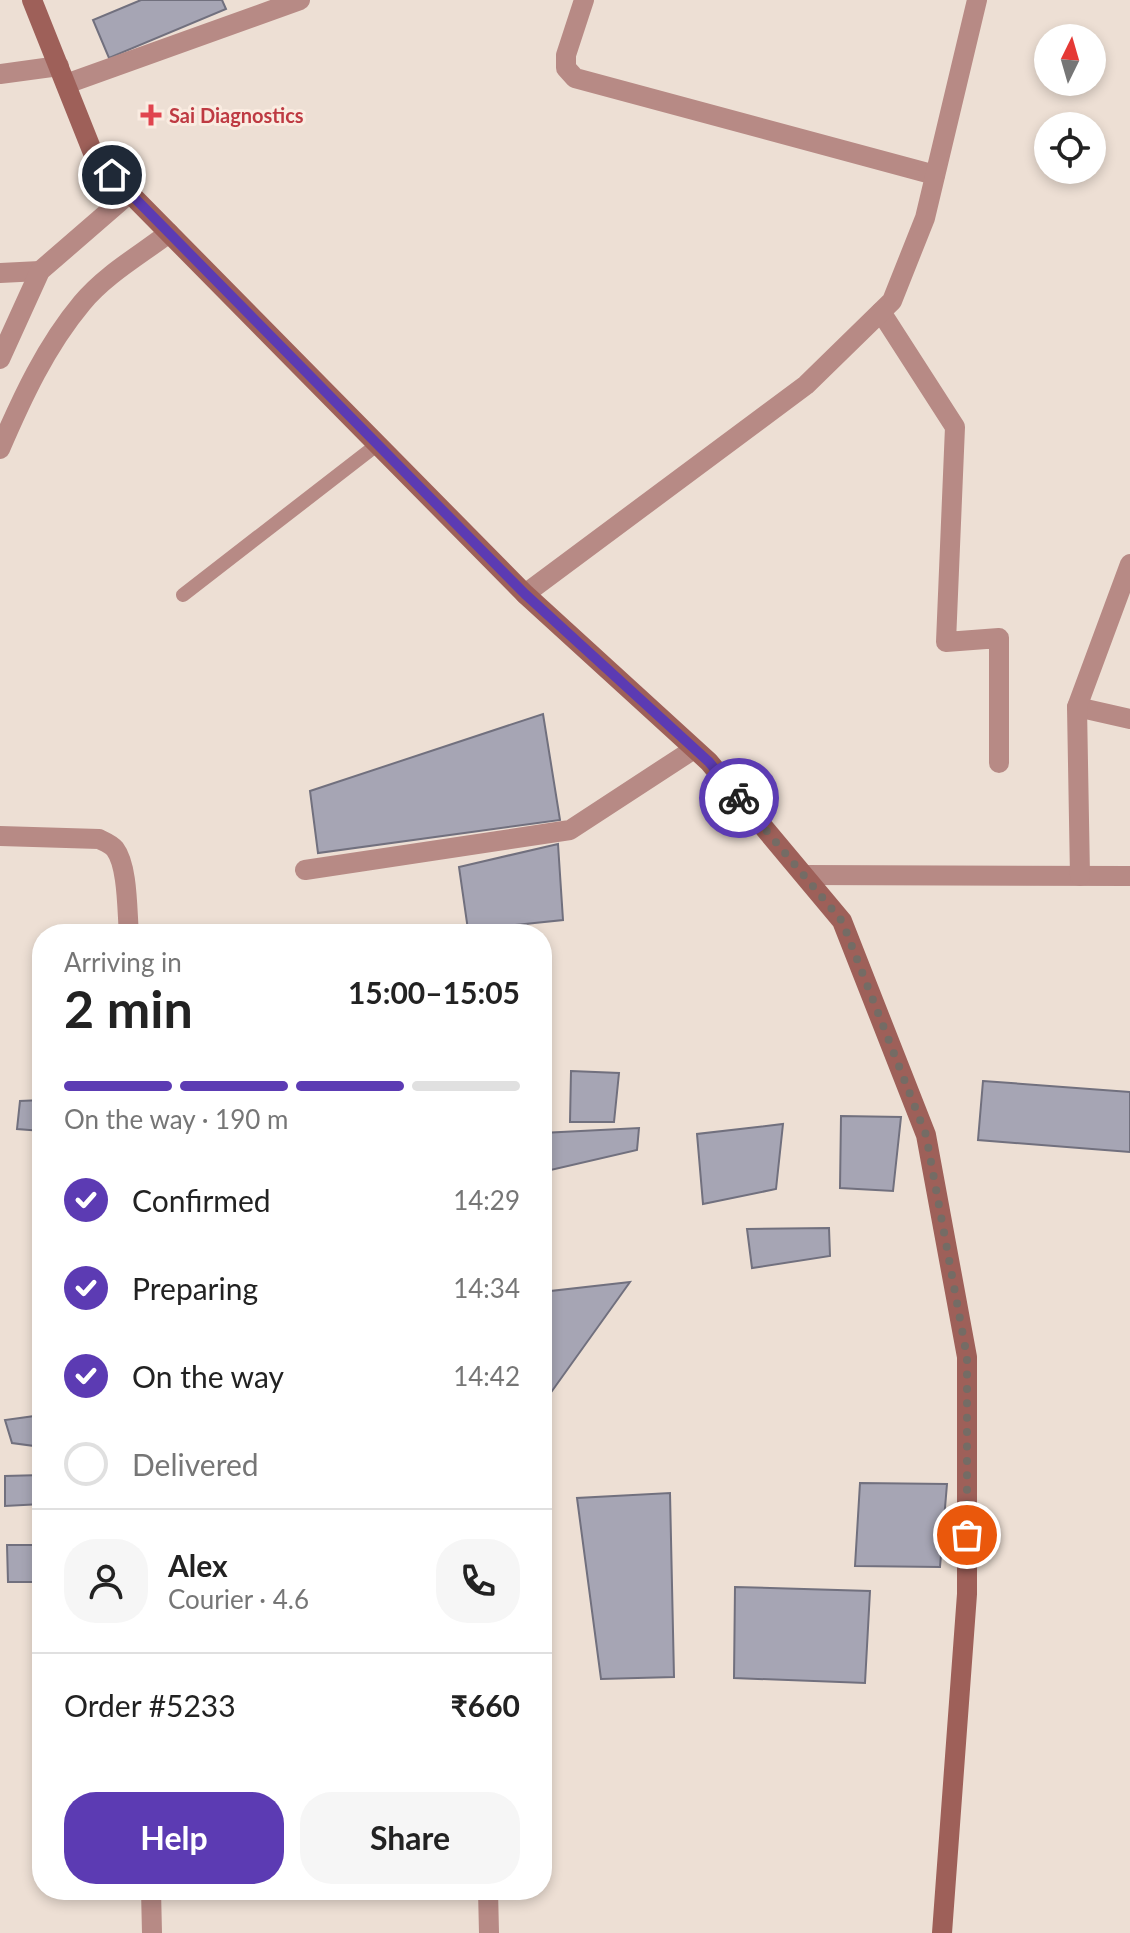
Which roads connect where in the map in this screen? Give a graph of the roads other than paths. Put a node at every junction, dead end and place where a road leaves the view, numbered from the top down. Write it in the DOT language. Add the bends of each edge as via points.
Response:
graph roads {
  1 [pos="32,0"];
  2 [pos="300,0"];
  3 [pos="584,0"];
  4 [pos="977,0"];
  5 [pos="0,74"];
  6 [pos="62,75"];
  7 [pos="935,175"];
  8 [pos="130,193"];
  9 [pos="169,233"];
  10 [pos="40,271"];
  11 [pos="0,273"];
  12 [pos="881,312"];
  13 [pos="0,359"];
  14 [pos="378,444"];
  15 [pos="0,449"];
  16 [pos="1130,564"];
  17 [pos="525,594"];
  18 [pos="183,595"];
  19 [pos="1077,707"];
  20 [pos="1130,719"];
  21 [pos="694,749"];
  22 [pos="999,763"];
  23 [pos="0,836"];
  24 [pos="305,870"];
  25 [pos="804,875"];
  26 [pos="1080,876"];
  27 [pos="1130,876"];
  28 [pos="128,924"];
  29 [pos="151,1900"];
  30 [pos="488,1900"];
  31 [pos="152,1933"];
  32 [pos="489,1933"];
  33 [pos="942,1933"];
  1 -- 6 [label="main road"];
  2 -- 6 [label="street"];
  3 -- 7 [label="street" via="566,55 566,68 575,78"];
  4 -- 7 [label="street"];
  5 -- 6 [label="street"];
  6 -- 8 [label="main road" via="95,158"];
  7 -- 12 [label="street" via="925,218 892,301"];
  8 -- 9 [label="main road"];
  8 -- 10 [label="street"];
  9 -- 14 [label="main road"];
  9 -- 15 [label="street" via="83,302 23,394"];
  10 -- 11 [label="street"];
  10 -- 13 [label="street"];
  12 -- 17 [label="street" via="806,385"];
  12 -- 22 [label="street" via="955,427 946,642 999,638"];
  14 -- 17 [label="main road"];
  14 -- 18 [label="lane"];
  16 -- 19 [label="street"];
  17 -- 21 [label="main road"];
  19 -- 20 [label="street"];
  19 -- 26 [label="street"];
  21 -- 24 [label="street" via="570,830"];
  21 -- 25 [label="main road"];
  23 -- 28 [label="street" via="99,839 113,846 123,871"];
  25 -- 26 [label="street"];
  25 -- 33 [label="main road" via="842,921 926,1135 967,1357 967,1594"];
  26 -- 27 [label="street"];
  29 -- 31 [label="street"];
  30 -- 32 [label="street"];
}
